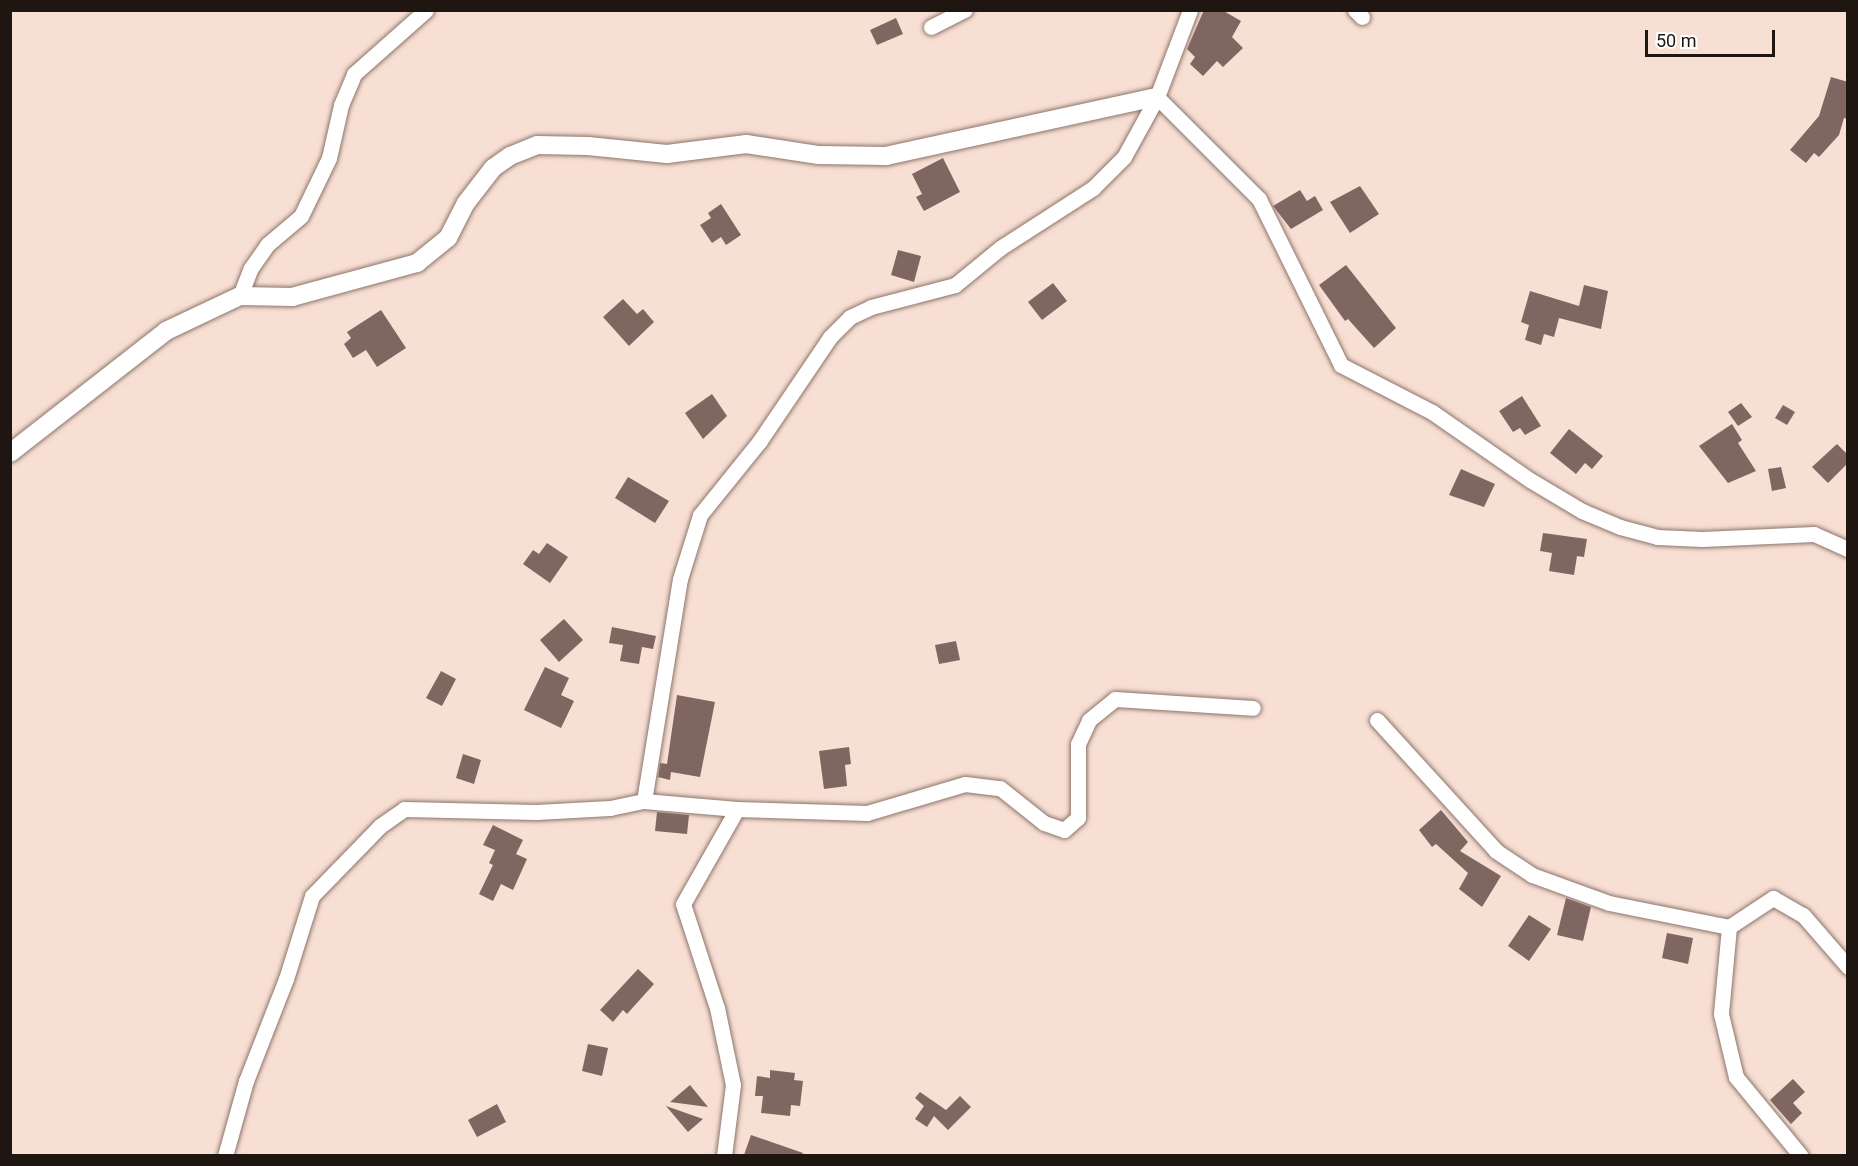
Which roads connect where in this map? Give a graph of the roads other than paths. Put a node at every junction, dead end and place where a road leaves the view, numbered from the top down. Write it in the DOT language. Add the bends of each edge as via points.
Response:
graph roads {
  1 [pos="426,10"];
  2 [pos="965,10"];
  3 [pos="1190,10"];
  4 [pos="930,27"];
  5 [pos="1157,97"];
  6 [pos="240,296"];
  7 [pos="10,453"];
  8 [pos="1848,549"];
  9 [pos="1253,708"];
  10 [pos="1377,720"];
  11 [pos="644,801"];
  12 [pos="737,810"];
  13 [pos="1729,927"];
  14 [pos="1848,967"];
  15 [pos="225,1155"];
  16 [pos="724,1155"];
  17 [pos="1801,1155"];
  1 -- 6 [label="street" via="354,74 341,105 329,158 301,216 268,244 251,268"];
  2 -- 4 [label="street"];
  3 -- 5 [label="street"];
  5 -- 6 [label="street" via="886,156 819,155 746,144 667,154 537,145 493,168 466,203 448,238 417,263 292,297"];
  5 -- 8 [label="street" via="1259,199 1341,365 1432,412 1581,511 1620,527 1657,537 1702,539 1814,534"];
  5 -- 11 [label="street" via="1124,157 1093,188 1000,248 955,285 871,307 850,317 830,337 759,442 700,515 680,579"];
  6 -- 7 [label="street" via="166,331"];
  9 -- 12 [label="street" via="1114,699 1089,720 1078,744 1078,818 1064,830 1044,823 1000,788 965,784 867,813"];
  10 -- 13 [label="street" via="1496,850 1532,875 1608,903"];
  11 -- 12 [label="street"];
  11 -- 15 [label="street" via="610,808 536,812 404,809 380,826 312,896 286,979 246,1082"];
  12 -- 16 [label="street" via="683,904 717,1008 733,1085"];
  13 -- 14 [label="street" via="1773,898 1803,915"];
  13 -- 17 [label="street" via="1721,1014 1736,1077"];
}
